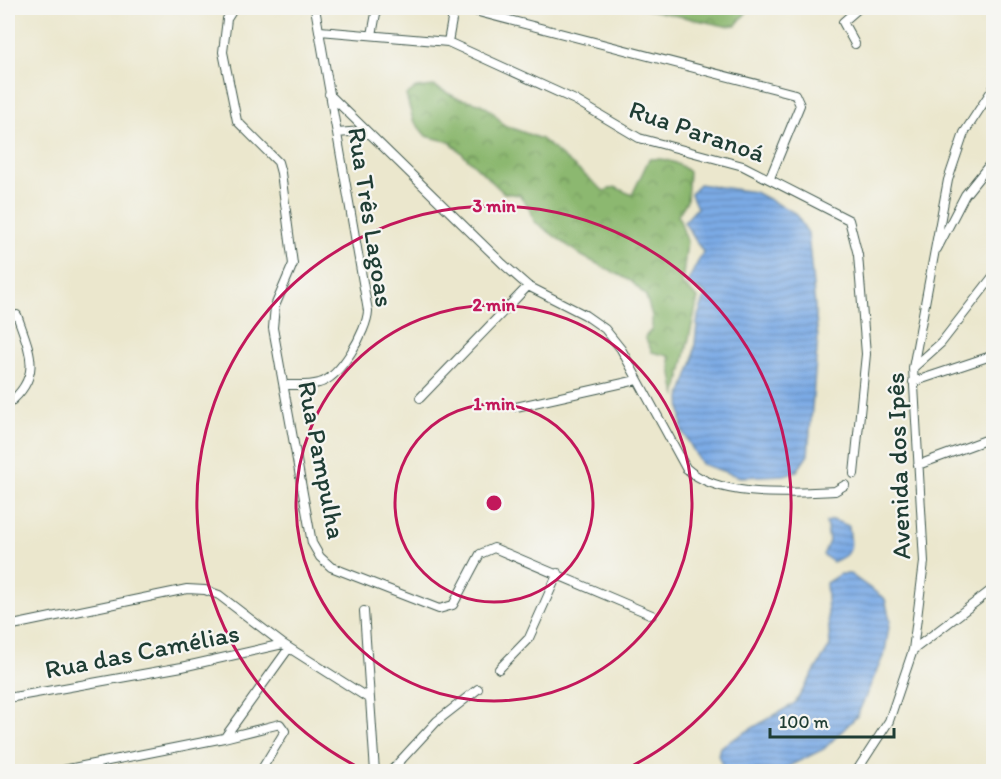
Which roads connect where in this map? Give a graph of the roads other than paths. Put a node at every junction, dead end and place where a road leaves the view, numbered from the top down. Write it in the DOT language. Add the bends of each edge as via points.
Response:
graph roads {
  1 [pos="234,8"];
  2 [pos="315,8"];
  3 [pos="376,8"];
  4 [pos="462,8"];
  5 [pos="859,8"];
  6 [pos="320,32"];
  7 [pos="372,35"];
  8 [pos="448,42"];
  9 [pos="855,44"];
  10 [pos="993,87"];
  11 [pos="329,94"];
  12 [pos="337,133"];
  13 [pos="373,137"];
  14 [pos="993,159"];
  15 [pos="770,178"];
  16 [pos="934,253"];
  17 [pos="993,275"];
  18 [pos="528,286"];
  19 [pos="17,315"];
  20 [pos="993,355"];
  21 [pos="913,368"];
  22 [pos="637,380"];
  23 [pos="913,382"];
  24 [pos="286,385"];
  25 [pos="420,398"];
  26 [pos="8,404"];
  27 [pos="516,407"];
  28 [pos="993,437"];
  29 [pos="918,465"];
  30 [pos="854,474"];
  31 [pos="845,485"];
  32 [pos="558,573"];
  33 [pos="993,588"];
  34 [pos="364,611"];
  35 [pos="652,615"];
  36 [pos="8,626"];
  37 [pos="286,646"];
  38 [pos="914,650"];
  39 [pos="499,669"];
  40 [pos="478,689"];
  41 [pos="8,698"];
  42 [pos="368,698"];
  43 [pos="225,738"];
  44 [pos="53,771"];
  45 [pos="260,771"];
  46 [pos="375,771"];
  47 [pos="390,771"];
  48 [pos="856,771"];
  1 -- 24 [label="street, Rua Pampulha" via="227,19 223,51 237,121 278,162 291,244 291,275 273,317"];
  2 -- 6 [label="street, Rua Três Lagoas"];
  3 -- 7 [label="street"];
  4 -- 8 [label="street" via="453,14"];
  4 -- 15 [label="street" via="795,93 800,105"];
  5 -- 9 [label="street" via="843,22"];
  6 -- 7 [label="street, Rua Paranoá"];
  6 -- 11 [label="street, Rua Três Lagoas"];
  7 -- 8 [label="street, Rua Paranoá"];
  8 -- 15 [label="street, Rua Paranoá" via="574,100 639,138 743,166"];
  10 -- 16 [label="street, Avenida dos Ipês" via="964,133 948,180"];
  11 -- 12 [label="street, Rua Três Lagoas"];
  11 -- 13 [label="street"];
  12 -- 13 [label="street" via="362,131"];
  12 -- 24 [label="street, Rua Três Lagoas" via="367,322 336,373 319,383"];
  13 -- 18 [label="street"];
  14 -- 16 [label="street" via="965,195"];
  15 -- 30 [label="street, Rua Paranoá" via="792,193 842,215 853,229 866,354"];
  16 -- 21 [label="street, Avenida dos Ipês"];
  17 -- 21 [label="street" via="941,343"];
  18 -- 22 [label="street" via="605,329"];
  18 -- 25 [label="street"];
  19 -- 26 [label="street" via="32,369 27,383"];
  20 -- 23 [label="street"];
  21 -- 23 [label="street, Avenida dos Ipês"];
  22 -- 27 [label="street"];
  22 -- 31 [label="street" via="686,468 698,479 728,488 759,491 825,491"];
  23 -- 29 [label="street, Avenida dos Ipês"];
  24 -- 32 [label="street, Rua Pampulha" via="312,543 331,567 439,609 453,605 480,554 488,549"];
  28 -- 29 [label="street"];
  29 -- 38 [label="street, Avenida dos Ipês" via="924,562"];
  32 -- 35 [label="street, Rua Pampulha"];
  32 -- 39 [label="street" via="530,638"];
  33 -- 38 [label="street"];
  34 -- 42 [label="street"];
  36 -- 37 [label="street" via="187,589 206,590"];
  37 -- 41 [label="street, Rua das Camélias"];
  37 -- 42 [label="street"];
  37 -- 43 [label="street"];
  38 -- 48 [label="street, Avenida dos Ipês" via="889,721"];
  40 -- 47 [label="street" via="437,721"];
  42 -- 46 [label="street"];
  43 -- 44 [label="street"];
  43 -- 45 [label="street" via="280,724 285,731"];
}
